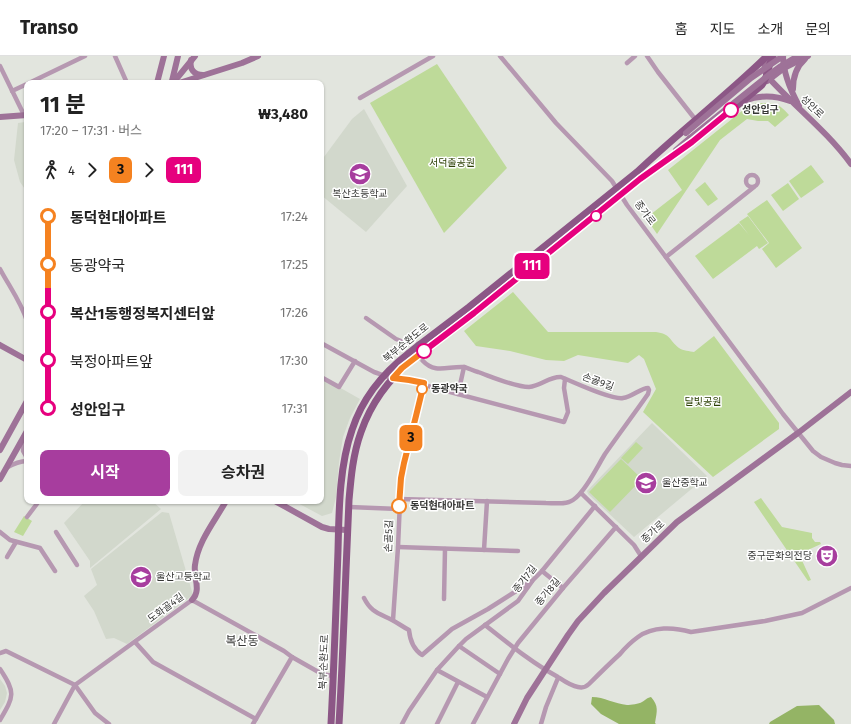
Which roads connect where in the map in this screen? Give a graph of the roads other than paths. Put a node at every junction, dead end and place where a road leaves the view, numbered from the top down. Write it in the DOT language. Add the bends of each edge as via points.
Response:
graph roads {
  1 [pos="85,56"];
  2 [pos="115,56"];
  3 [pos="164,56"];
  4 [pos="178,56"];
  5 [pos="258,56"];
  6 [pos="433,56"];
  7 [pos="500,56"];
  8 [pos="635,56"];
  9 [pos="647,56"];
  10 [pos="783,56"];
  11 [pos="798,56"];
  12 [pos="809,56"];
  13 [pos="768,57"];
  14 [pos="193,58"];
  15 [pos="627,63"];
  16 [pos="0,66"];
  17 [pos="784,68"];
  18 [pos="750,72"];
  19 [pos="204,76"];
  20 [pos="768,77"];
  21 [pos="36,80"];
  22 [pos="126,80"];
  23 [pos="158,80"];
  24 [pos="173,80"];
  25 [pos="175,80"];
  26 [pos="190,80"];
  27 [pos="24,86"];
  28 [pos="12,91"];
  29 [pos="360,98"];
  30 [pos="793,100"];
  31 [pos="741,102"];
  32 [pos="24,112"];
  33 [pos="24,115"];
  34 [pos="0,118"];
  35 [pos="695,119"];
  36 [pos="851,164"];
  37 [pos="637,172"];
  38 [pos="642,178"];
  39 [pos="746,184"];
  40 [pos="754,187"];
  41 [pos="617,188"];
  42 [pos="621,195"];
  43 [pos="740,198"];
  44 [pos="666,257"];
  45 [pos="0,269"];
  46 [pos="24,314"];
  47 [pos="366,318"];
  48 [pos="406,343"];
  49 [pos="0,345"];
  50 [pos="324,345"];
  51 [pos="24,358"];
  52 [pos="355,361"];
  53 [pos="423,361"];
  54 [pos="464,368"];
  55 [pos="383,375"];
  56 [pos="393,378"];
  57 [pos="564,378"];
  58 [pos="324,379"];
  59 [pos="424,383"];
  60 [pos="851,392"];
  61 [pos="458,394"];
  62 [pos="24,406"];
  63 [pos="798,433"];
  64 [pos="23,438"];
  65 [pos="0,450"];
  66 [pos="24,451"];
  67 [pos="24,460"];
  68 [pos="851,466"];
  69 [pos="6,468"];
  70 [pos="0,479"];
  71 [pos="581,492"];
  72 [pos="400,499"];
  73 [pos="487,501"];
  74 [pos="37,504"];
  75 [pos="224,504"];
  76 [pos="280,504"];
  77 [pos="594,506"];
  78 [pos="349,507"];
  79 [pos="399,509"];
  80 [pos="27,518"];
  81 [pos="616,527"];
  82 [pos="339,530"];
  83 [pos="347,530"];
  84 [pos="0,532"];
  85 [pos="56,532"];
  86 [pos="16,542"];
  87 [pos="398,547"];
  88 [pos="445,549"];
  89 [pos="484,550"];
  90 [pos="518,552"];
  91 [pos="641,556"];
  92 [pos="7,557"];
  93 [pos="77,565"];
  94 [pos="55,571"];
  95 [pos="542,571"];
  96 [pos="533,580"];
  97 [pos="563,588"];
  98 [pos="851,588"];
  99 [pos="364,598"];
  100 [pos="444,599"];
  101 [pos="192,600"];
  102 [pos="393,620"];
  103 [pos="485,625"];
  104 [pos="134,642"];
  105 [pos="458,646"];
  106 [pos="514,648"];
  107 [pos="0,653"];
  108 [pos="292,657"];
  109 [pos="0,669"];
  110 [pos="437,670"];
  111 [pos="544,670"];
  112 [pos="49,672"];
  113 [pos="42,674"];
  114 [pos="500,674"];
  115 [pos="333,676"];
  116 [pos="558,678"];
  117 [pos="458,682"];
  118 [pos="75,685"];
  119 [pos="487,697"];
  120 [pos="0,720"];
  121 [pos="254,722"];
  122 [pos="54,724"];
  123 [pos="110,724"];
  124 [pos="330,724"];
  125 [pos="339,724"];
  126 [pos="402,724"];
  127 [pos="438,724"];
  128 [pos="473,724"];
  129 [pos="514,724"];
  130 [pos="541,724"];
  1 -- 21 [label="street"];
  2 -- 22 [label="street"];
  3 -- 23 [label="main road"];
  4 -- 24 [label="main road"];
  5 -- 19 [label="main road"];
  6 -- 29 [label="street"];
  7 -- 41 [label="street, 종가로" via="556,123"];
  8 -- 15 [label="street"];
  9 -- 35 [label="street"];
  10 -- 17 [label="main road"];
  10 -- 37 [label="main road, 북부순환도로, bridge" via="751,78"];
  11 -- 38 [label="main road, 북부순환도로, bridge" via="770,74"];
  12 -- 17 [label="main road"];
  12 -- 30 [label="main road" via="795,73"];
  13 -- 18 [label="main road"];
  13 -- 20 [label="main road"];
  13 -- 20 [label="main road" via="764,67"];
  14 -- 19 [label="main road" via="190,65 192,71"];
  14 -- 25 [label="main road"];
  16 -- 28 [label="street"];
  17 -- 20 [label="main road"];
  17 -- 30 [label="main road"];
  18 -- 20 [label="main road" via="764,72"];
  18 -- 35 [label="main road"];
  19 -- 26 [label="main road"];
  20 -- 30 [label="main road, 성안로"];
  20 -- 31 [label="main road"];
  27 -- 28 [label="street"];
  28 -- 32 [label="street"];
  30 -- 31 [label="main road" via="769,96"];
  30 -- 36 [label="main road, 성안로" via="806,116 831,138"];
  31 -- 38 [label="main road"];
  33 -- 34 [label="main road"];
  35 -- 37 [label="main road"];
  37 -- 41 [label="main road, 북부순환도로"];
  38 -- 42 [label="main road, 북부순환도로"];
  39 -- 40 [label="street"];
  39 -- 40 [label="street" via="748,176 755,176 758,181"];
  39 -- 43 [label="street"];
  40 -- 43 [label="street"];
  41 -- 42 [label="street, 종가로"];
  41 -- 55 [label="main road, 북부순환도로, bridge"];
  42 -- 44 [label="street, 종가로"];
  42 -- 56 [label="main road, 북부순환도로, bridge" via="413,359"];
  43 -- 44 [label="street"];
  44 -- 63 [label="street, 종가로"];
  45 -- 46 [label="street"];
  47 -- 48 [label="street"];
  49 -- 51 [label="main road"];
  50 -- 52 [label="street"];
  52 -- 55 [label="street"];
  52 -- 58 [label="street" via="339,387"];
  53 -- 54 [label="street" via="436,369"];
  54 -- 57 [label="street" via="523,386 535,386 554,377"];
  54 -- 61 [label="street"];
  55 -- 56 [label="street"];
  55 -- 82 [label="main road, 북부순환도로" via="364,404 347,445"];
  56 -- 59 [label="street"];
  56 -- 78 [label="main road, 북부순환도로" via="372,408 361,431 353,461"];
  57 -- 61 [label="street" via="568,412 564,422"];
  57 -- 71 [label="street, 손골9길" via="602,394 619,398 628,397 645,388 649,390"];
  59 -- 61 [label="street"];
  59 -- 72 [label="street, 손골5길" via="404,463"];
  60 -- 63 [label="main road, 종가로"];
  62 -- 65 [label="main road"];
  63 -- 68 [label="street, 종가로" via="821,457"];
  63 -- 91 [label="main road, 종가로" via="677,522"];
  64 -- 66 [label="street"];
  64 -- 69 [label="main road"];
  67 -- 69 [label="street"];
  69 -- 70 [label="main road"];
  71 -- 73 [label="street" via="568,502"];
  71 -- 77 [label="street"];
  72 -- 73 [label="street"];
  72 -- 79 [label="street, 손골5길"];
  73 -- 89 [label="street"];
  74 -- 80 [label="street"];
  75 -- 101 [label="main road" via="197,553 194,566 197,585"];
  76 -- 82 [label="main road" via="322,527"];
  77 -- 81 [label="street"];
  77 -- 95 [label="street, 종가7길"];
  78 -- 79 [label="street"];
  78 -- 83 [label="main road, 북부순환도로"];
  79 -- 87 [label="street, 손골5길"];
  81 -- 91 [label="street"];
  81 -- 97 [label="street, 종가8길"];
  82 -- 83 [label="main road"];
  82 -- 115 [label="main road, 북부순환도로"];
  83 -- 125 [label="main road, 북부순환도로"];
  84 -- 86 [label="street"];
  85 -- 93 [label="street"];
  86 -- 92 [label="street"];
  86 -- 94 [label="street" via="40,548"];
  87 -- 88 [label="street"];
  87 -- 102 [label="street, 손골5길"];
  88 -- 89 [label="street"];
  88 -- 100 [label="street"];
  89 -- 90 [label="street"];
  91 -- 111 [label="main road, 종가로" via="578,621"];
  95 -- 96 [label="street, 종가7길"];
  95 -- 97 [label="street"];
  96 -- 102 [label="street" via="452,629 422,655 416,651 409,639 409,630"];
  96 -- 103 [label="street, 종가7길" via="518,601"];
  97 -- 106 [label="street, 종가8길"];
  98 -- 116 [label="street" via="802,613 765,621 691,632 673,628 649,631 638,636 586,686 578,688"];
  99 -- 102 [label="street" via="368,606 378,614"];
  101 -- 104 [label="street, 도화골4길"];
  101 -- 108 [label="street, 도화골4길"];
  103 -- 105 [label="street, 종가7길"];
  103 -- 106 [label="street"];
  104 -- 118 [label="street, 도화골4길"];
  104 -- 121 [label="street" via="153,662"];
  105 -- 110 [label="street, 종가7길"];
  105 -- 114 [label="street"];
  106 -- 111 [label="street"];
  106 -- 114 [label="street, 종가8길"];
  107 -- 112 [label="street" via="6,652"];
  108 -- 115 [label="street, 도화골4길" via="322,674"];
  108 -- 121 [label="street"];
  109 -- 120 [label="street" via="12,691"];
  110 -- 117 [label="street"];
  110 -- 126 [label="street, 종가7길"];
  111 -- 116 [label="street"];
  111 -- 129 [label="main road, 종가로"];
  112 -- 113 [label="street"];
  112 -- 118 [label="street"];
  114 -- 119 [label="street, 종가8길"];
  115 -- 124 [label="main road, 북부순환도로"];
  116 -- 130 [label="street"];
  117 -- 119 [label="street"];
  117 -- 127 [label="street"];
  118 -- 122 [label="street, 도화골4길"];
  118 -- 123 [label="street" via="95,712"];
  119 -- 128 [label="street, 종가8길"];
}
